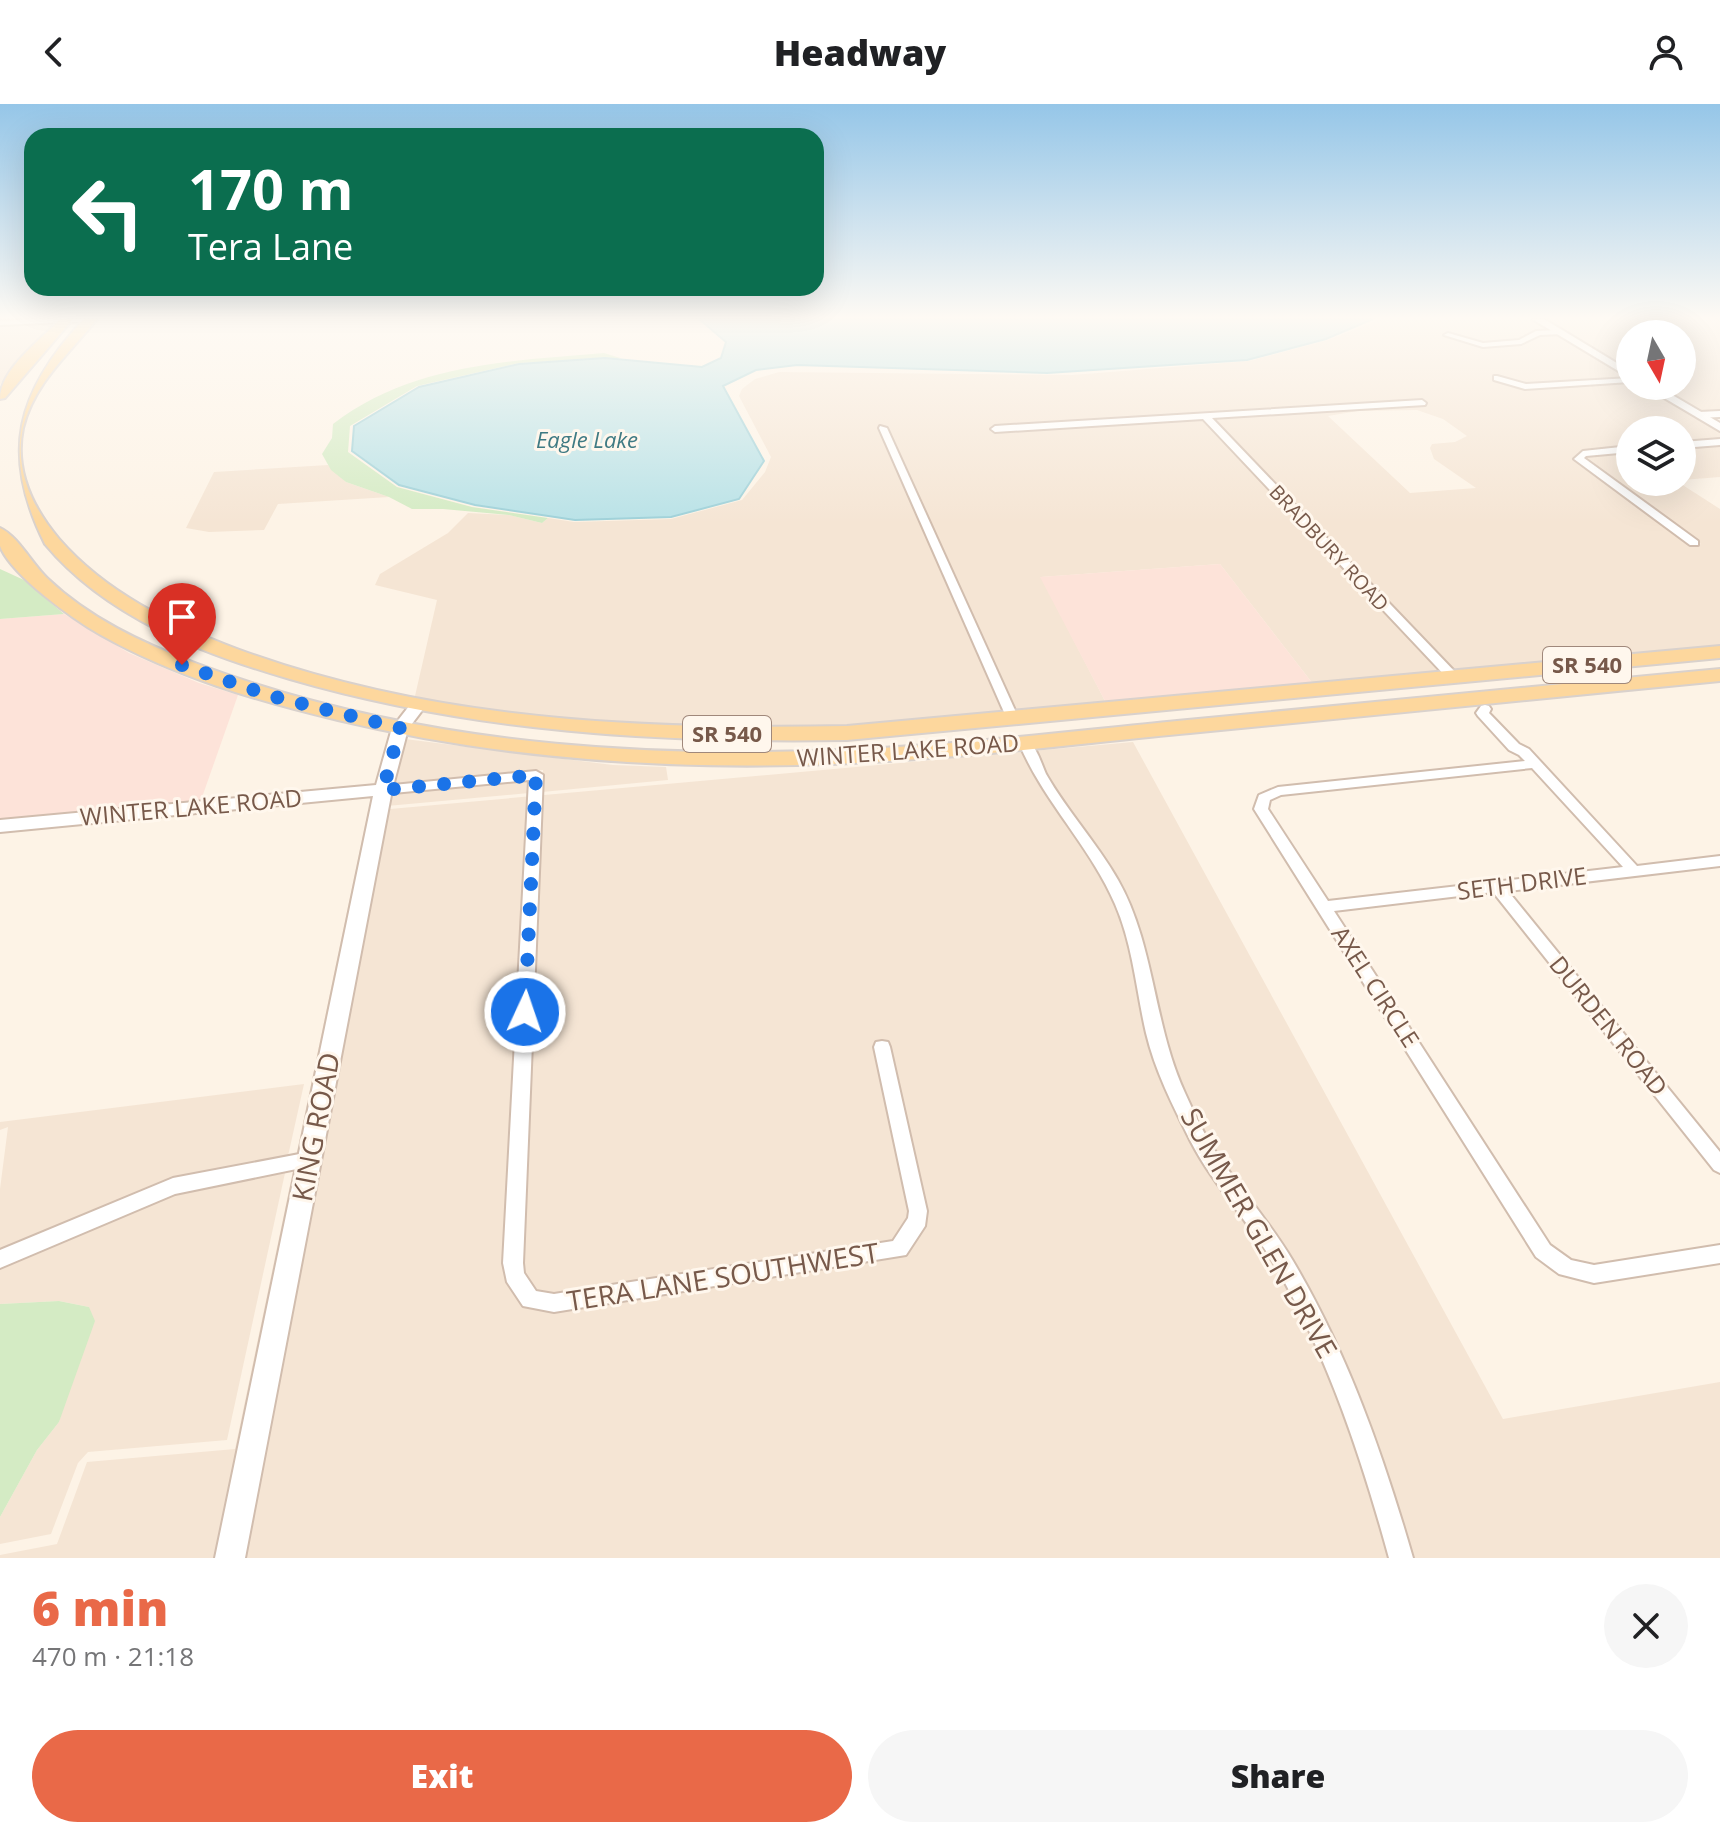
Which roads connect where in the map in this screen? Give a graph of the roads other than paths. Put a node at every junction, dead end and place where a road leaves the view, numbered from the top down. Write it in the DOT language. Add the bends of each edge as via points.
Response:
graph roads {
  1 [pos="34,387"];
  2 [pos="1673,400"];
  3 [pos="1422,403"];
  4 [pos="1720,414"];
  5 [pos="1699,415"];
  6 [pos="1205,416"];
  7 [pos="883,428"];
  8 [pos="1720,428"];
  9 [pos="995,429"];
  10 [pos="1720,442"];
  11 [pos="1696,444"];
  12 [pos="1616,450"];
  13 [pos="1616,488"];
  14 [pos="1627,496"];
  15 [pos="43,535"];
  16 [pos="3,543"];
  17 [pos="1694,543"];
  18 [pos="1720,652"];
  19 [pos="1651,659"];
  20 [pos="1720,675"];
  21 [pos="1454,678"];
  22 [pos="1190,703"];
  23 [pos="419,704"];
  24 [pos="1480,704"];
  25 [pos="1316,715"];
  26 [pos="1013,719"];
  27 [pos="400,728"];
  28 [pos="1075,739"];
  29 [pos="1025,743"];
  30 [pos="1530,758"];
  31 [pos="383,790"];
  32 [pos="0,826"];
  33 [pos="1720,861"];
  34 [pos="1634,871"];
  35 [pos="1497,887"];
  36 [pos="1324,907"];
  37 [pos="882,1047"];
  38 [pos="310,1160"];
  39 [pos="1720,1165"];
  40 [pos="1720,1254"];
  41 [pos="0,1259"];
  42 [pos="230,1558"];
  43 [pos="1401,1558"];
  1 -- 15 [label="main road, SR 540" via="16,428 13,456 16,478"];
  2 -- 5 [label="street"];
  3 -- 6 [label="street"];
  4 -- 5 [label="street"];
  5 -- 8 [label="street"];
  6 -- 9 [label="street"];
  6 -- 21 [label="street, BRADBURY ROAD"];
  7 -- 26 [label="street"];
  10 -- 11 [label="street"];
  12 -- 13 [label="street" via="1579,459"];
  14 -- 17 [label="street"];
  15 -- 16 [label="main road"];
  15 -- 23 [label="main road, WINTER LAKE ROAD / SR 540" via="96,586 181,633 311,679"];
  16 -- 27 [label="main road, WINTER LAKE ROAD / SR 540" via="62,602 157,655 271,696"];
  18 -- 19 [label="main road, WINTER LAKE ROAD / SR 540"];
  19 -- 21 [label="main road, WINTER LAKE ROAD / SR 540"];
  19 -- 24 [label="main road" via="1653,664 1640,670 1479,689 1472,694"];
  20 -- 24 [label="main road, WINTER LAKE ROAD / SR 540"];
  21 -- 22 [label="main road, WINTER LAKE ROAD / SR 540"];
  21 -- 25 [label="main road" via="1459,686 1445,694 1341,704"];
  22 -- 26 [label="main road, WINTER LAKE ROAD / SR 540"];
  22 -- 28 [label="main road" via="1192,713 1181,723"];
  23 -- 26 [label="main road, WINTER LAKE ROAD / SR 540" via="590,728 748,735"];
  23 -- 27 [label="street, KING ROAD"];
  24 -- 25 [label="main road, WINTER LAKE ROAD / SR 540"];
  24 -- 30 [label="street" via="1482,713"];
  25 -- 28 [label="main road, WINTER LAKE ROAD / SR 540"];
  27 -- 29 [label="main road, WINTER LAKE ROAD / SR 540" via="501,745 718,758 799,759"];
  27 -- 31 [label="street, KING ROAD"];
  28 -- 29 [label="main road, WINTER LAKE ROAD / SR 540"];
  29 -- 43 [label="street, SUMMER GLEN DRIVE" via="1045,787 1097,857 1126,910 1140,952 1154,1032 1197,1136 1270,1241 1340,1372 1376,1468"];
  30 -- 34 [label="street"];
  30 -- 36 [label="street, AXEL CIRCLE" via="1278,791 1264,798 1261,809"];
  31 -- 32 [label="street, WINTER LAKE ROAD"];
  31 -- 37 [label="street, TERA LANE SOUTHWEST" via="536,775 513,1263 524,1295 554,1303 899,1249 918,1220 918,1211"];
  31 -- 38 [label="street, KING ROAD"];
  33 -- 34 [label="street, SETH DRIVE"];
  34 -- 35 [label="street, SETH DRIVE"];
  35 -- 36 [label="street, SETH DRIVE"];
  35 -- 39 [label="street, DURDEN ROAD"];
  36 -- 40 [label="street, AXEL CIRCLE" via="1543,1251 1566,1268 1594,1274"];
  38 -- 41 [label="street" via="173,1186"];
  38 -- 42 [label="street, KING ROAD"];
}
